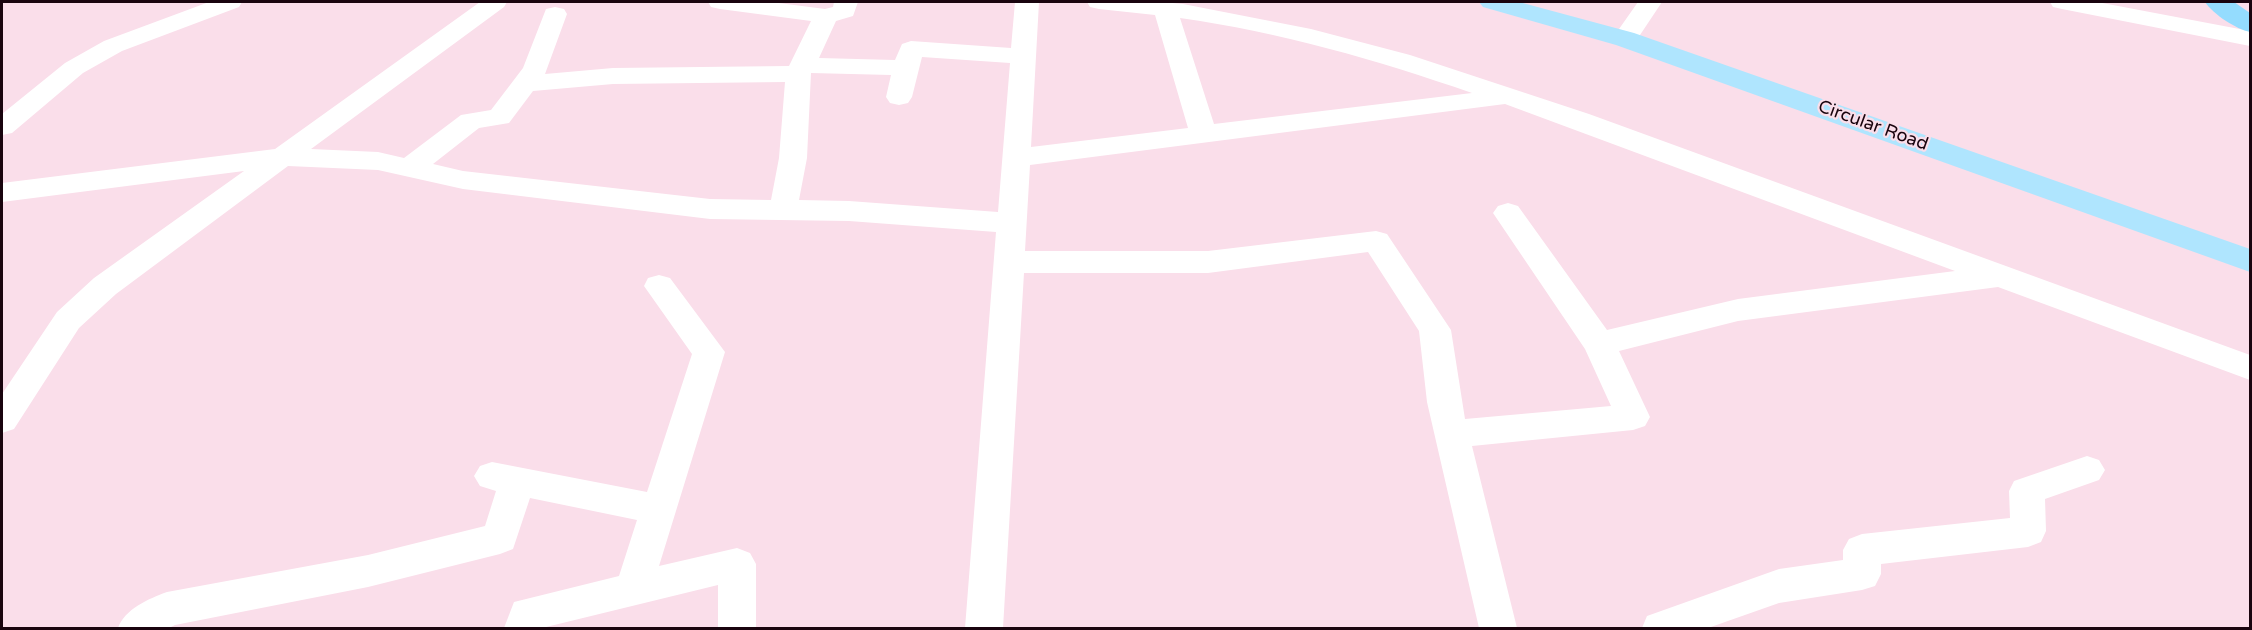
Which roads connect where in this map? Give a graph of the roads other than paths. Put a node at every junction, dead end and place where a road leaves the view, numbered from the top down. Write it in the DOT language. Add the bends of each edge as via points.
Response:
graph roads {
  1 [pos="230,2"];
  2 [pos="495,2"];
  3 [pos="720,2"];
  4 [pos="1027,2"];
  5 [pos="1099,2"];
  6 [pos="1492,2"];
  7 [pos="1650,2"];
  8 [pos="2062,2"];
  9 [pos="2218,2"];
  10 [pos="836,8"];
  11 [pos="1165,9"];
  12 [pos="555,14"];
  13 [pos="2250,24"];
  14 [pos="1625,39"];
  15 [pos="2250,39"];
  16 [pos="1024,56"];
  17 [pos="907,68"];
  18 [pos="801,70"];
  19 [pos="525,84"];
  20 [pos="899,97"];
  21 [pos="1507,97"];
  22 [pos="2,127"];
  23 [pos="1204,135"];
  24 [pos="280,157"];
  25 [pos="1016,158"];
  26 [pos="409,168"];
  27 [pos="2,192"];
  28 [pos="783,210"];
  29 [pos="1508,213"];
  30 [pos="1011,223"];
  31 [pos="2250,261"];
  32 [pos="1009,262"];
  33 [pos="2001,276"];
  34 [pos="659,286"];
  35 [pos="1599,344"];
  36 [pos="2250,368"];
  37 [pos="2,420"];
  38 [pos="1452,434"];
  39 [pos="2087,470"];
  40 [pos="658,509"];
  41 [pos="633,590"];
  42 [pos="137,628"];
  43 [pos="523,628"];
  44 [pos="737,628"];
  45 [pos="984,628"];
  46 [pos="1498,628"];
  47 [pos="1661,628"];
  1 -- 22 [label="street" via="113,46 74,68"];
  2 -- 24 [label="street"];
  3 -- 10 [label="street"];
  4 -- 16 [label="street"];
  5 -- 11 [label="street"];
  6 -- 14 [label="main road, Circular Road"];
  7 -- 14 [label="street"];
  8 -- 15 [label="street"];
  9 -- 13 [label="highway"];
  10 -- 18 [label="street"];
  11 -- 21 [label="street" via="1311,36 1401,60"];
  11 -- 23 [label="street"];
  12 -- 19 [label="street" via="536,69"];
  14 -- 31 [label="main road, Circular Road"];
  16 -- 17 [label="street" via="911,49"];
  16 -- 25 [label="street"];
  17 -- 18 [label="street"];
  17 -- 20 [label="street"];
  18 -- 19 [label="street" via="613,76"];
  18 -- 28 [label="street" via="793,158"];
  19 -- 26 [label="street" via="500,117 471,121"];
  21 -- 23 [label="street"];
  21 -- 33 [label="street" via="1580,120"];
  23 -- 25 [label="street"];
  24 -- 26 [label="street" via="378,161"];
  24 -- 27 [label="street"];
  24 -- 37 [label="street" via="105,285 68,320"];
  25 -- 30 [label="street"];
  26 -- 28 [label="street" via="463,180 710,209"];
  28 -- 30 [label="street"];
  29 -- 35 [label="street"];
  30 -- 32 [label="street"];
  32 -- 38 [label="street" via="1208,262 1376,241 1435,330"];
  32 -- 45 [label="street"];
  33 -- 35 [label="street" via="1738,310"];
  33 -- 36 [label="street"];
  34 -- 40 [label="street" via="709,352"];
  35 -- 38 [label="street" via="1633,417"];
  38 -- 46 [label="street"];
  39 -- 47 [label="street" via="2027,491 2028,531 1862,550 1862,574 1779,586"];
  40 -- 41 [label="street"];
  40 -- 42 [label="street" via="505,478 500,538 368,571 167,609"];
  41 -- 43 [label="street" via="528,614"];
  41 -- 44 [label="street" via="737,564"];
}
